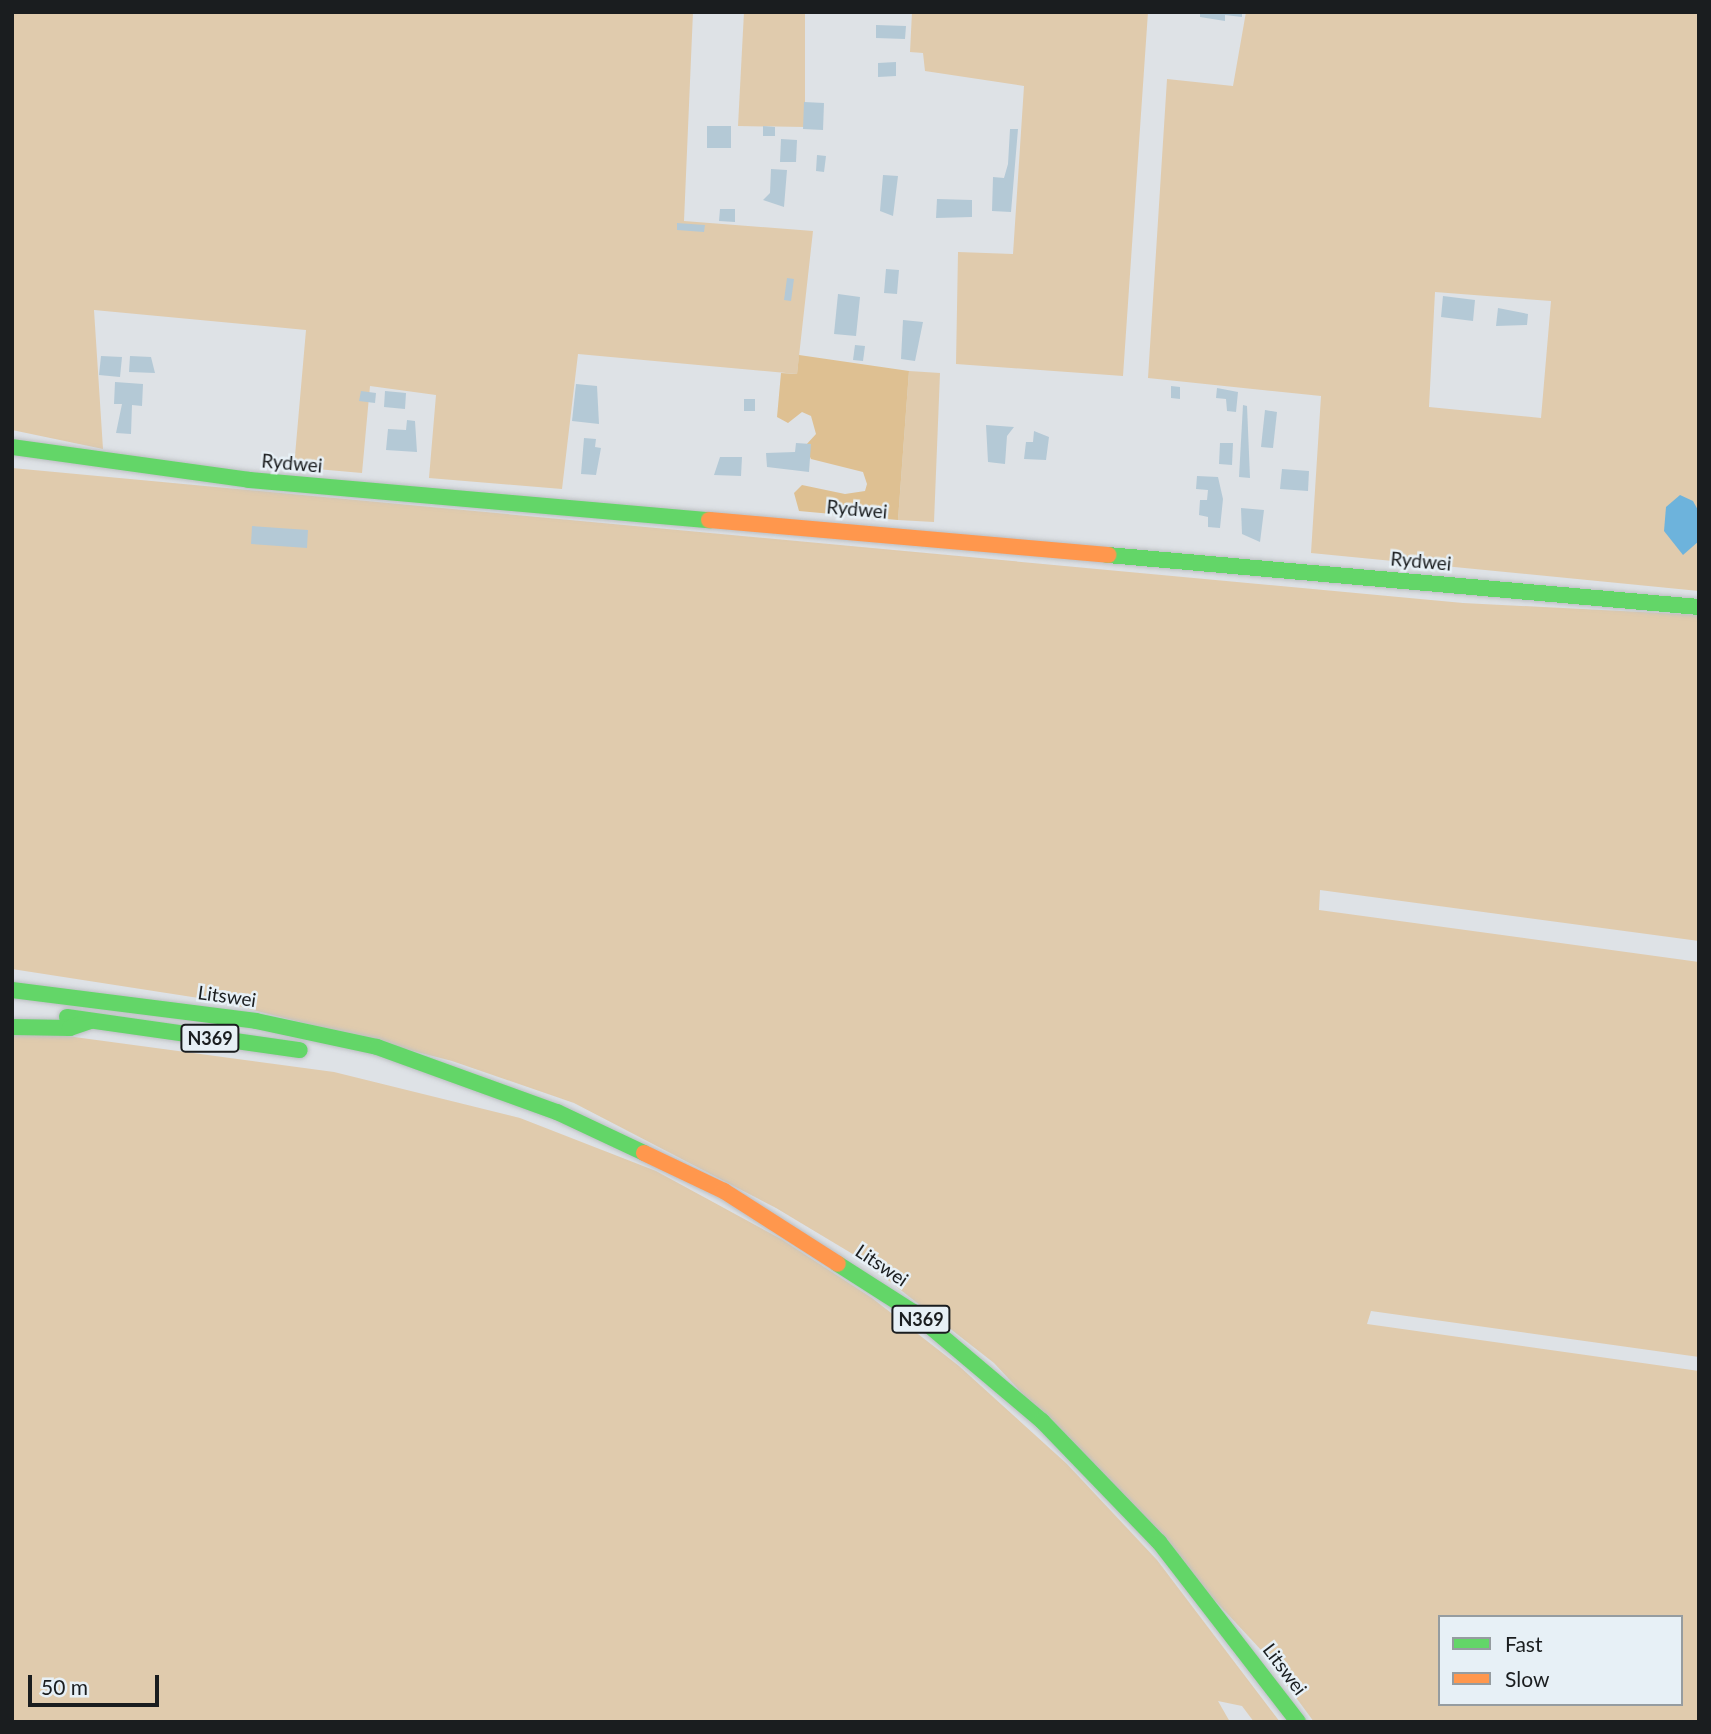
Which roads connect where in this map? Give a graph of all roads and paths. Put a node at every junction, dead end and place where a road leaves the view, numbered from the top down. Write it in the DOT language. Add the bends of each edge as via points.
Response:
graph roads {
  1 [pos="12,447"];
  2 [pos="1699,607"];
  3 [pos="13,982"];
  4 [pos="12,1010"];
  5 [pos="90,1021"];
  6 [pos="12,1027"];
  7 [pos="429,1070"];
  8 [pos="1298,1722"];
  1 -- 2 [label="main road, Rydwei" via="249,480"];
  3 -- 7 [label="main road, Litswei / N369" via="53,994 256,1021 377,1047"];
  4 -- 5 [label="main road, Litswei / N369"];
  5 -- 6 [label="main road" via="70,1028"];
  5 -- 7 [label="main road, Litswei / N369"];
  7 -- 8 [label="main road, Litswei / N369" via="556,1112 647,1152 786,1227 913,1312 1100,1476 1219,1615"];
}
